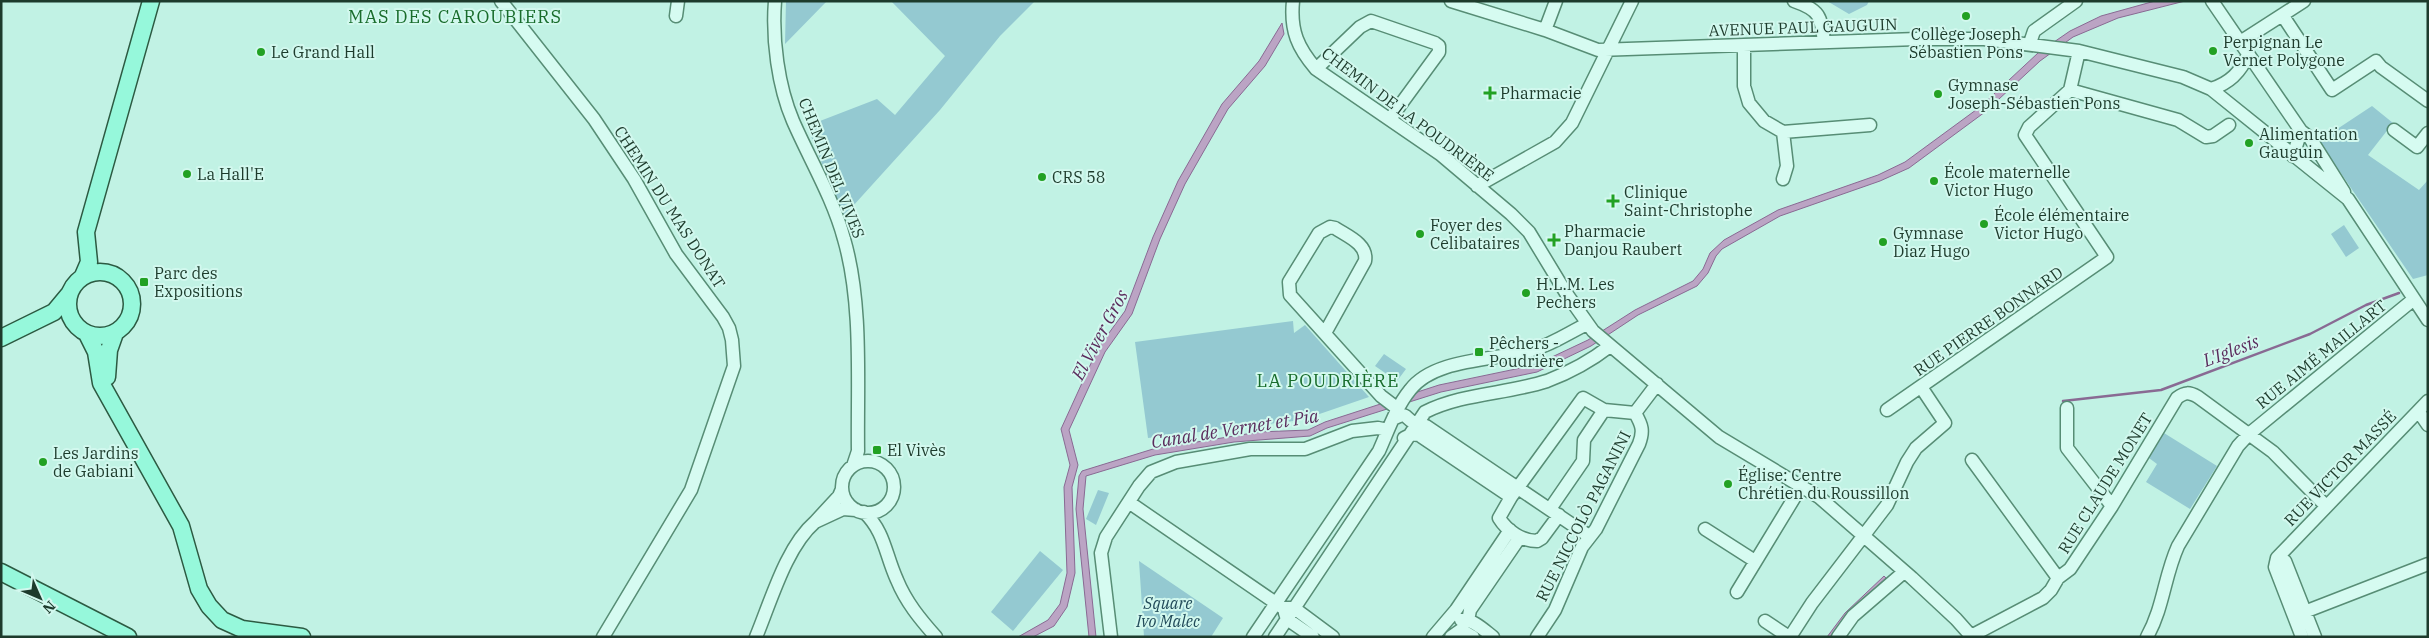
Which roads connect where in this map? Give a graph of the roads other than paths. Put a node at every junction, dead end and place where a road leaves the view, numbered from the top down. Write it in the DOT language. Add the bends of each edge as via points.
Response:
graph roads {
  1 [pos="151,1"];
  2 [pos="501,1"];
  3 [pos="678,1"];
  4 [pos="775,1"];
  5 [pos="1293,1"];
  6 [pos="1451,1"];
  7 [pos="1476,1"];
  8 [pos="1556,1"];
  9 [pos="1632,1"];
  10 [pos="1794,1"];
  11 [pos="2076,1"];
  12 [pos="2212,1"];
  13 [pos="2304,1"];
  14 [pos="676,16"];
  15 [pos="2283,16"];
  16 [pos="1547,25"];
  17 [pos="1824,42"];
  18 [pos="2240,42"];
  19 [pos="2030,43"];
  20 [pos="1744,45"];
  21 [pos="1608,49"];
  22 [pos="2079,51"];
  23 [pos="2248,54"];
  24 [pos="1316,69"];
  25 [pos="2211,89"];
  26 [pos="2070,90"];
  27 [pos="2428,101"];
  28 [pos="1390,119"];
  29 [pos="2229,125"];
  30 [pos="1870,126"];
  31 [pos="2394,130"];
  32 [pos="2301,131"];
  33 [pos="1783,132"];
  34 [pos="2428,133"];
  35 [pos="2293,156"];
  36 [pos="1783,179"];
  37 [pos="1477,186"];
  38 [pos="2348,199"];
  39 [pos="91,216"];
  40 [pos="112,274"];
  41 [pos="83,276"];
  42 [pos="69,294"];
  43 [pos="2414,300"];
  44 [pos="2428,320"];
  45 [pos="1590,327"];
  46 [pos="82,331"];
  47 [pos="115,333"];
  48 [pos="1325,333"];
  49 [pos="1,338"];
  50 [pos="1,346"];
  51 [pos="1610,346"];
  52 [pos="1657,384"];
  53 [pos="1921,387"];
  54 [pos="1381,396"];
  55 [pos="112,401"];
  56 [pos="2428,401"];
  57 [pos="2067,408"];
  58 [pos="1604,410"];
  59 [pos="1886,410"];
  60 [pos="2419,412"];
  61 [pos="1635,413"];
  62 [pos="1391,423"];
  63 [pos="1415,423"];
  64 [pos="2428,425"];
  65 [pos="2249,434"];
  66 [pos="1407,436"];
  67 [pos="858,438"];
  68 [pos="1972,460"];
  69 [pos="873,462"];
  70 [pos="854,466"];
  71 [pos="1802,485"];
  72 [pos="842,488"];
  73 [pos="1515,492"];
  74 [pos="1130,503"];
  75 [pos="2112,506"];
  76 [pos="2326,506"];
  77 [pos="880,510"];
  78 [pos="860,511"];
  79 [pos="1554,512"];
  80 [pos="815,522"];
  81 [pos="876,524"];
  82 [pos="1705,528"];
  83 [pos="1515,534"];
  84 [pos="1864,535"];
  85 [pos="1588,536"];
  86 [pos="2277,558"];
  87 [pos="1755,561"];
  88 [pos="2428,564"];
  89 [pos="1,572"];
  90 [pos="1904,572"];
  91 [pos="2058,578"];
  92 [pos="1,583"];
  93 [pos="1737,592"];
  94 [pos="1285,610"];
  95 [pos="2306,611"];
  96 [pos="2294,616"];
  97 [pos="1764,621"];
  98 [pos="1458,625"];
  99 [pos="1972,636"];
  100 [pos="106,637"];
  101 [pos="128,637"];
  102 [pos="302,637"];
  103 [pos="603,637"];
  104 [pos="756,637"];
  105 [pos="936,637"];
  106 [pos="1111,637"];
  107 [pos="1253,637"];
  108 [pos="1275,637"];
  109 [pos="1313,637"];
  110 [pos="1332,637"];
  111 [pos="1433,637"];
  112 [pos="1473,637"];
  113 [pos="1493,637"];
  114 [pos="1537,637"];
  115 [pos="1790,637"];
  116 [pos="1838,637"];
  117 [pos="2147,637"];
  118 [pos="2302,637"];
  119 [pos="2315,637"];
  1 -- 39 [label="main road"];
  2 -- 103 [label="street, CHEMIN DU MAS DONAT" via="594,120 634,179 676,254 723,317 729,328 734,356 729,383 691,490"];
  3 -- 14 [label="street"];
  4 -- 67 [label="street, CHEMIN DEL VIVES" via="776,60 792,118 832,205 852,270"];
  5 -- 24 [label="street, CHEMIN DE LA POUDRIÈRE" via="1295,34 1300,50"];
  6 -- 21 [label="street, AVENUE PAUL GAUGUIN" via="1598,50"];
  7 -- 16 [label="street, AVENUE PAUL GAUGUIN"];
  8 -- 16 [label="street"];
  9 -- 21 [label="street"];
  10 -- 17 [label="street" via="1810,6 1820,16"];
  11 -- 19 [label="street" via="2034,31"];
  12 -- 18 [label="street"];
  13 -- 15 [label="street"];
  15 -- 18 [label="street"];
  15 -- 27 [label="street" via="2332,90 2376,60"];
  16 -- 21 [label="street, AVENUE PAUL GAUGUIN"];
  17 -- 19 [label="street, AVENUE PAUL GAUGUIN" via="1974,39"];
  17 -- 20 [label="street, AVENUE PAUL GAUGUIN"];
  18 -- 23 [label="street"];
  19 -- 22 [label="street, AVENUE PAUL GAUGUIN"];
  20 -- 21 [label="street, AVENUE PAUL GAUGUIN"];
  20 -- 33 [label="street" via="1744,86 1749,103 1764,122"];
  21 -- 37 [label="street" via="1564,133 1555,142"];
  22 -- 25 [label="street, AVENUE PAUL GAUGUIN" via="2182,77"];
  22 -- 26 [label="street"];
  23 -- 25 [label="street" via="2233,78"];
  23 -- 32 [label="street"];
  24 -- 28 [label="street, CHEMIN DE LA POUDRIÈRE"];
  24 -- 28 [label="street" via="1360,27 1371,21 1439,46 1439,52"];
  25 -- 35 [label="street, AVENUE PAUL GAUGUIN"];
  26 -- 29 [label="street" via="2178,120 2206,137"];
  26 -- 53 [label="street, RUE PIERRE BONNARD" via="2028,127 2025,136 2107,258"];
  28 -- 37 [label="street, CHEMIN DE LA POUDRIÈRE" via="1440,154"];
  30 -- 33 [label="street"];
  31 -- 34 [label="street" via="2417,147"];
  32 -- 35 [label="street"];
  32 -- 38 [label="street" via="2310,138"];
  33 -- 36 [label="street" via="1787,166"];
  35 -- 38 [label="street, AVENUE PAUL GAUGUIN"];
  37 -- 45 [label="street, CHEMIN DE LA POUDRIÈRE" via="1529,232"];
  38 -- 43 [label="street, AVENUE PAUL GAUGUIN"];
  39 -- 40 [label="main road" via="96,250"];
  39 -- 41 [label="main road" via="86,232 89,262"];
  40 -- 41 [label="main road" via="92,272"];
  40 -- 47 [label="main road" via="125,284 132,299 128,320"];
  41 -- 42 [label="main road"];
  42 -- 46 [label="main road" via="69,312"];
  42 -- 49 [label="main road" via="54,312"];
  43 -- 44 [label="street, AVENUE PAUL GAUGUIN"];
  43 -- 65 [label="street, RUE AIMÉ MAILLART"];
  45 -- 51 [label="street, CHEMIN DE LA POUDRIÈRE"];
  45 -- 62 [label="street" via="1537,349 1439,370 1424,377 1410,389"];
  46 -- 47 [label="main road" via="96,336"];
  46 -- 50 [label="main road" via="58,324"];
  46 -- 55 [label="main road" via="96,352 102,383"];
  47 -- 55 [label="main road" via="107,364"];
  48 -- 48 [label="street" via="1366,256 1361,245 1330,227 1320,233 1288,286 1290,295"];
  48 -- 54 [label="street"];
  51 -- 52 [label="street, CHEMIN DE LA POUDRIÈRE"];
  51 -- 63 [label="street" via="1546,381 1444,403 1425,412"];
  52 -- 61 [label="street, RUE NICCOLÒ PAGANINI"];
  52 -- 71 [label="street, CHEMIN DE LA POUDRIÈRE" via="1718,437"];
  53 -- 59 [label="street, RUE PIERRE BONNARD"];
  53 -- 84 [label="street" via="1944,422 1916,448 1887,506"];
  54 -- 62 [label="street"];
  54 -- 62 [label="street"];
  55 -- 102 [label="main road" via="181,526 199,589 208,606 222,620 242,629"];
  56 -- 60 [label="street, RUE VICTOR MASSÉ"];
  57 -- 75 [label="street" via="2067,448"];
  58 -- 61 [label="street"];
  58 -- 73 [label="street" via="1588,399 1579,400"];
  58 -- 79 [label="street" via="1584,440 1583,461"];
  60 -- 64 [label="street"];
  60 -- 76 [label="street, RUE VICTOR MASSÉ"];
  61 -- 85 [label="street, RUE NICCOLÒ PAGANINI" via="1642,426 1640,444 1596,529"];
  62 -- 63 [label="street" via="1402,414"];
  62 -- 66 [label="street" via="1395,440"];
  62 -- 74 [label="street" via="1352,431 1305,449 1250,449 1176,462 1151,472"];
  62 -- 94 [label="street" via="1379,451"];
  63 -- 66 [label="street"];
  63 -- 73 [label="street" via="1426,426"];
  65 -- 75 [label="street, RUE CLAUDE MONET" via="2214,409 2196,402 2178,406 2168,414"];
  65 -- 76 [label="street" via="2273,452"];
  65 -- 117 [label="street, RUE AIMÉ MAILLART" via="2238,446 2178,546 2172,558 2158,617"];
  66 -- 73 [label="street" via="1419,435"];
  66 -- 94 [label="street"];
  67 -- 69 [label="street"];
  67 -- 70 [label="street, CHEMIN DEL VIVES"];
  68 -- 91 [label="street"];
  69 -- 70 [label="street"];
  69 -- 77 [label="street" via="887,470 894,485 892,497"];
  70 -- 72 [label="street" via="847,472"];
  71 -- 84 [label="street, CHEMIN DE LA POUDRIÈRE"];
  71 -- 87 [label="street"];
  72 -- 78 [label="street" via="849,504"];
  72 -- 80 [label="street"];
  73 -- 79 [label="street"];
  73 -- 83 [label="street" via="1500,514 1500,520"];
  74 -- 94 [label="street"];
  74 -- 106 [label="street" via="1106,537 1101,553"];
  75 -- 91 [label="street, RUE CLAUDE MONET" via="2070,569"];
  76 -- 86 [label="street, RUE VICTOR MASSÉ"];
  77 -- 78 [label="street"];
  77 -- 81 [label="street"];
  78 -- 80 [label="street" via="843,509"];
  78 -- 81 [label="street"];
  79 -- 83 [label="street" via="1542,538 1537,541"];
  79 -- 85 [label="street"];
  80 -- 104 [label="street" via="790,554"];
  81 -- 105 [label="street" via="901,589 914,613"];
  82 -- 87 [label="street"];
  83 -- 98 [label="street"];
  83 -- 98 [label="street"];
  84 -- 90 [label="street, CHEMIN DE LA POUDRIÈRE"];
  84 -- 115 [label="street"];
  85 -- 114 [label="street, RUE NICCOLÒ PAGANINI" via="1555,610"];
  86 -- 95 [label="street" via="2285,561"];
  86 -- 96 [label="street" via="2275,567"];
  87 -- 93 [label="street"];
  88 -- 95 [label="street"];
  89 -- 101 [label="main road"];
  90 -- 99 [label="street, CHEMIN DE LA POUDRIÈRE"];
  90 -- 116 [label="street" via="1854,616"];
  91 -- 99 [label="street, RUE CLAUDE MONET" via="2043,598"];
  92 -- 100 [label="main road"];
  94 -- 107 [label="street"];
  94 -- 108 [label="street"];
  94 -- 109 [label="street"];
  94 -- 110 [label="street"];
  95 -- 96 [label="street"];
  95 -- 119 [label="street"];
  96 -- 118 [label="street"];
  97 -- 115 [label="street"];
  98 -- 111 [label="street"];
  98 -- 112 [label="street"];
  98 -- 113 [label="street"];
}
